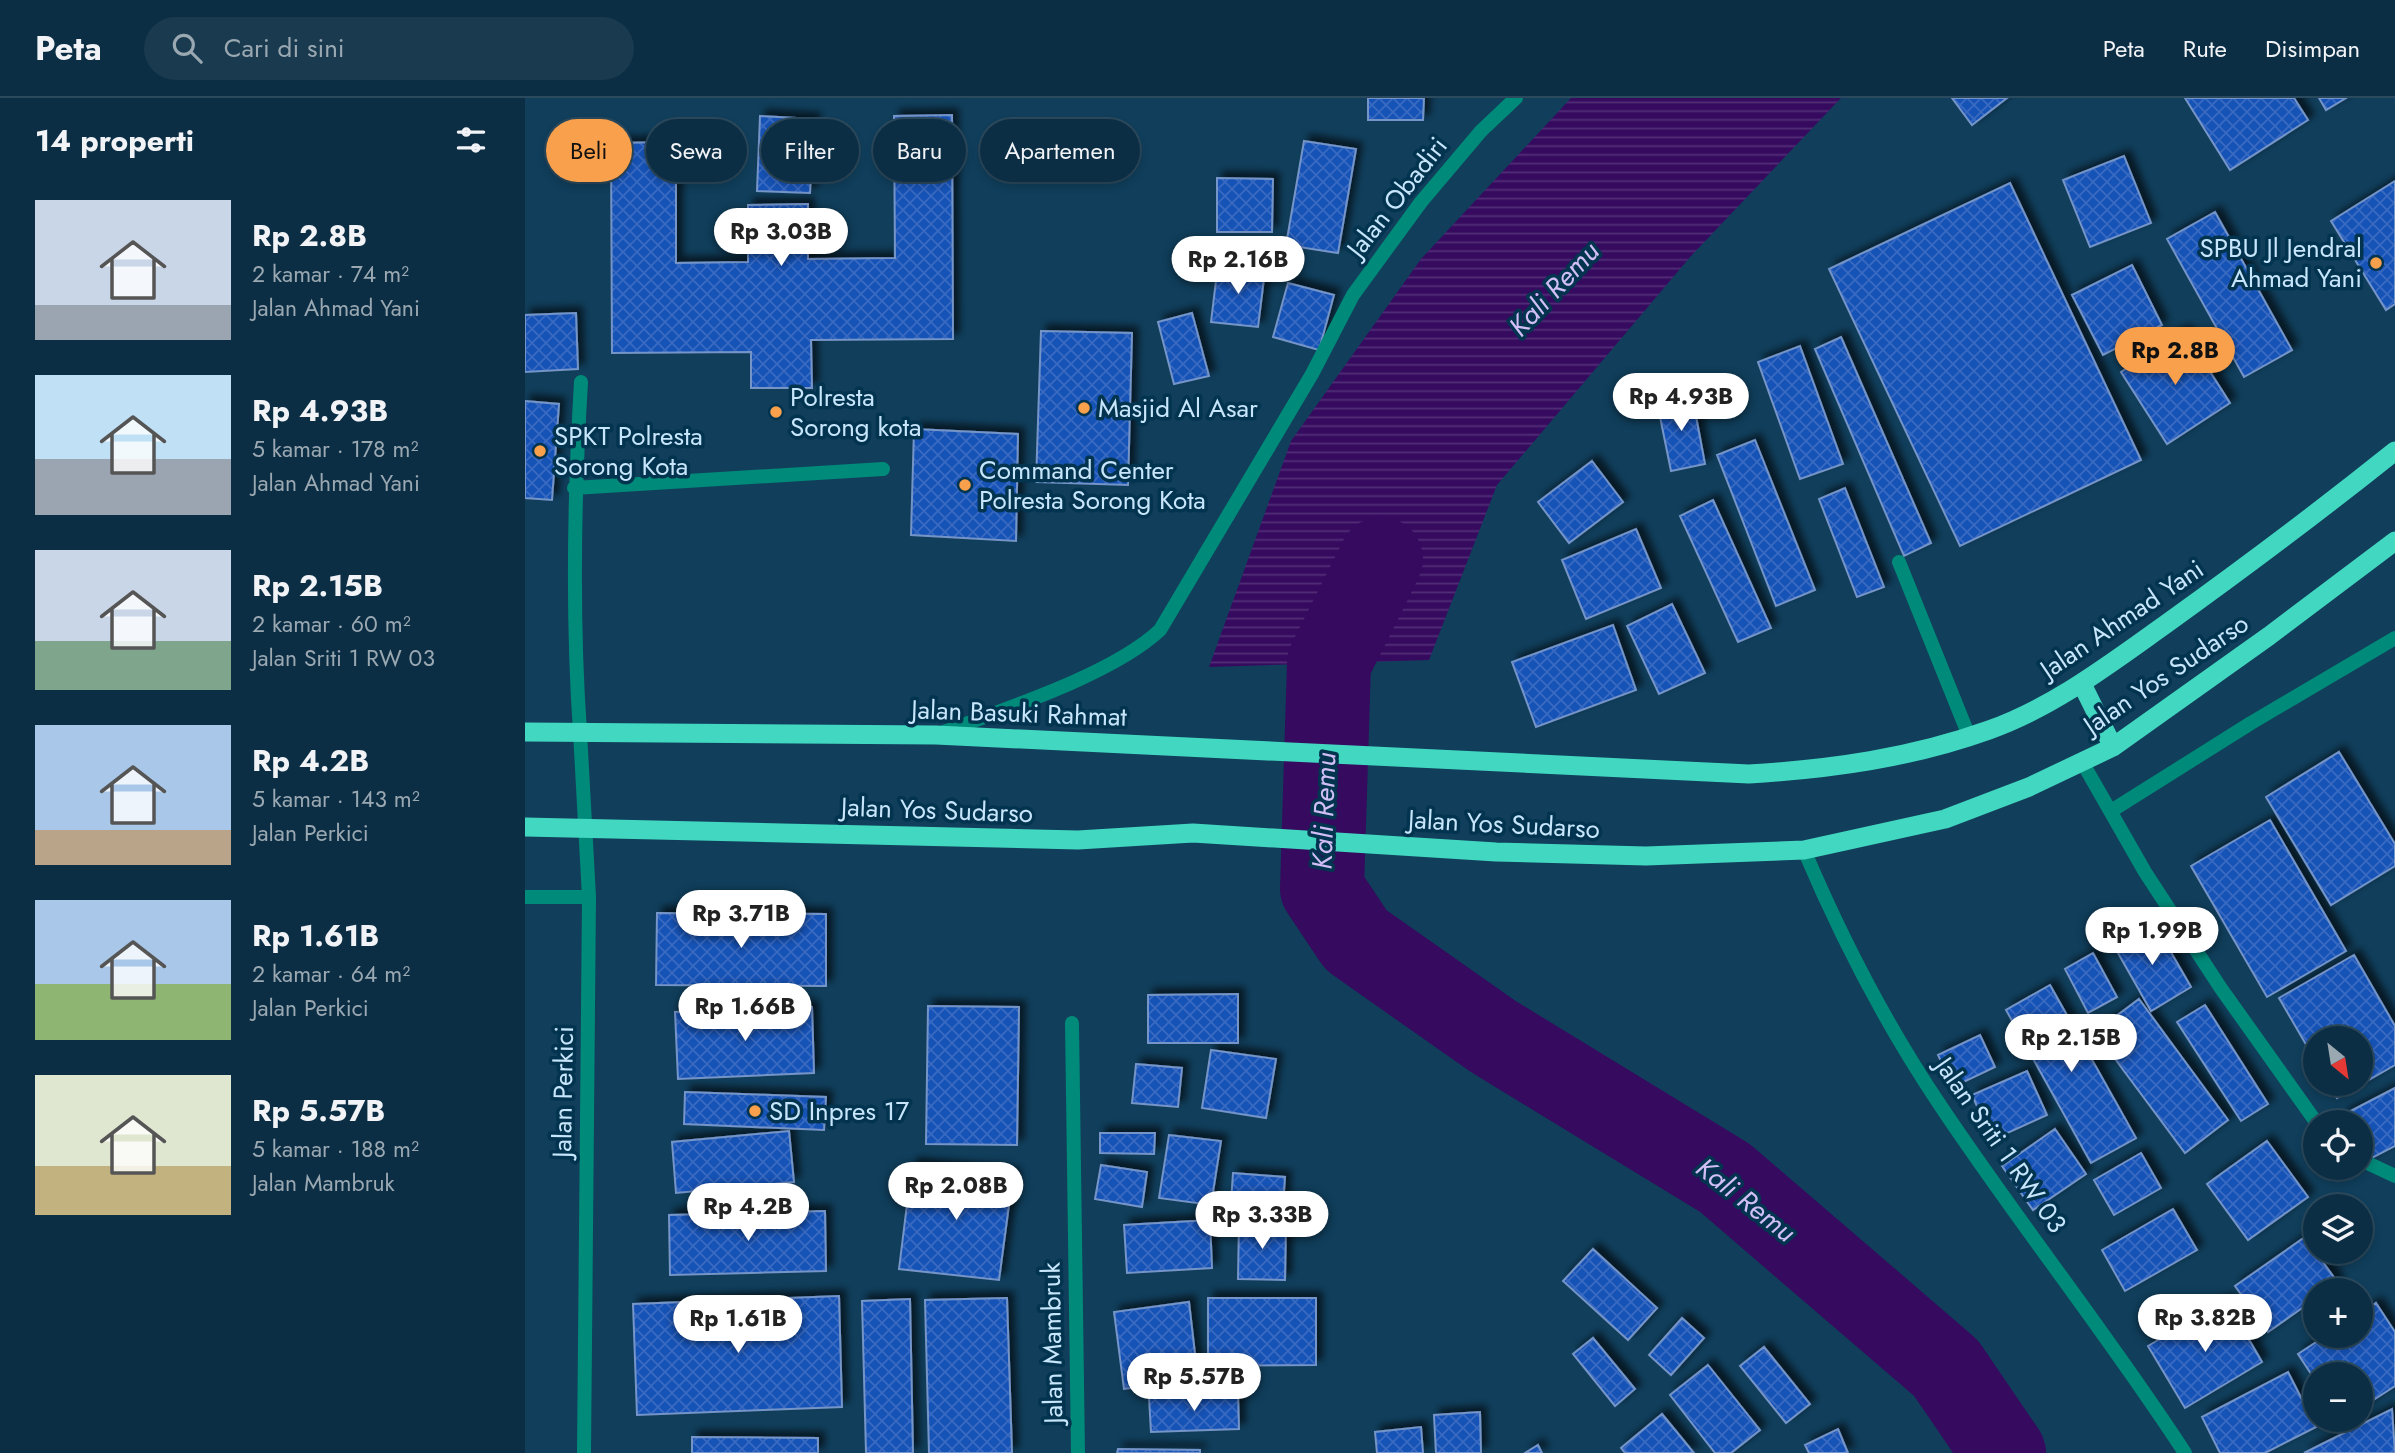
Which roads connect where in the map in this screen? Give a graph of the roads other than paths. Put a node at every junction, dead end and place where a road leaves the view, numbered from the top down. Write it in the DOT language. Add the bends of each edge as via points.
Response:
graph roads {
  1 [pos="1516,98"];
  2 [pos="581,382"];
  3 [pos="2395,451"];
  4 [pos="883,469"];
  5 [pos="574,488"];
  6 [pos="2395,541"];
  7 [pos="1899,562"];
  8 [pos="2395,638"];
  9 [pos="2082,684"];
  10 [pos="525,732"];
  11 [pos="580,732"];
  12 [pos="936,735"];
  13 [pos="1969,736"];
  14 [pos="2113,747"];
  15 [pos="2081,760"];
  16 [pos="1510,762"];
  17 [pos="2111,811"];
  18 [pos="525,827"];
  19 [pos="583,828"];
  20 [pos="1804,850"];
  21 [pos="525,897"];
  22 [pos="589,897"];
  23 [pos="1072,1023"];
  24 [pos="2308,1110"];
  25 [pos="2373,1165"];
  26 [pos="2395,1175"];
  27 [pos="584,1453"];
  28 [pos="1078,1453"];
  29 [pos="2185,1453"];
  1 -- 12 [label="street, Jalan Obadiri" via="1481,131 1422,202 1353,295 1312,374 1160,630 1122,656 1055,689"];
  2 -- 5 [label="street, Jalan Perkici"];
  3 -- 9 [label="highway, Jalan Ahmad Yani" via="2267,552"];
  4 -- 5 [label="street"];
  5 -- 11 [label="street, Jalan Perkici"];
  6 -- 14 [label="highway, Jalan Yos Sudarso"];
  7 -- 13 [label="street"];
  8 -- 17 [label="street"];
  9 -- 13 [label="highway, Jalan Ahmad Yani" via="1991,730"];
  9 -- 14 [label="highway"];
  10 -- 11 [label="highway, Jalan Basuki Rahmat"];
  11 -- 12 [label="highway, Jalan Basuki Rahmat"];
  11 -- 19 [label="street, Jalan Perkici"];
  12 -- 16 [label="highway, Jalan Basuki Rahmat"];
  13 -- 16 [label="highway, Jalan Ahmad Yani" via="1830,769 1749,774"];
  14 -- 15 [label="highway, Jalan Yos Sudarso"];
  15 -- 17 [label="street"];
  15 -- 20 [label="highway, Jalan Yos Sudarso" via="2029,787 1945,819"];
  17 -- 24 [label="street" via="2145,873"];
  18 -- 19 [label="highway, Jalan Yos Sudarso"];
  19 -- 20 [label="highway, Jalan Yos Sudarso" via="1078,840 1193,834 1646,856"];
  19 -- 22 [label="street, Jalan Perkici"];
  20 -- 29 [label="street, Jalan Sriti 1 RW 03" via="1874,998 1937,1102"];
  21 -- 22 [label="street"];
  22 -- 27 [label="street, Jalan Perkici"];
  23 -- 28 [label="street, Jalan Mambruk"];
  25 -- 26 [label="street"];
}
